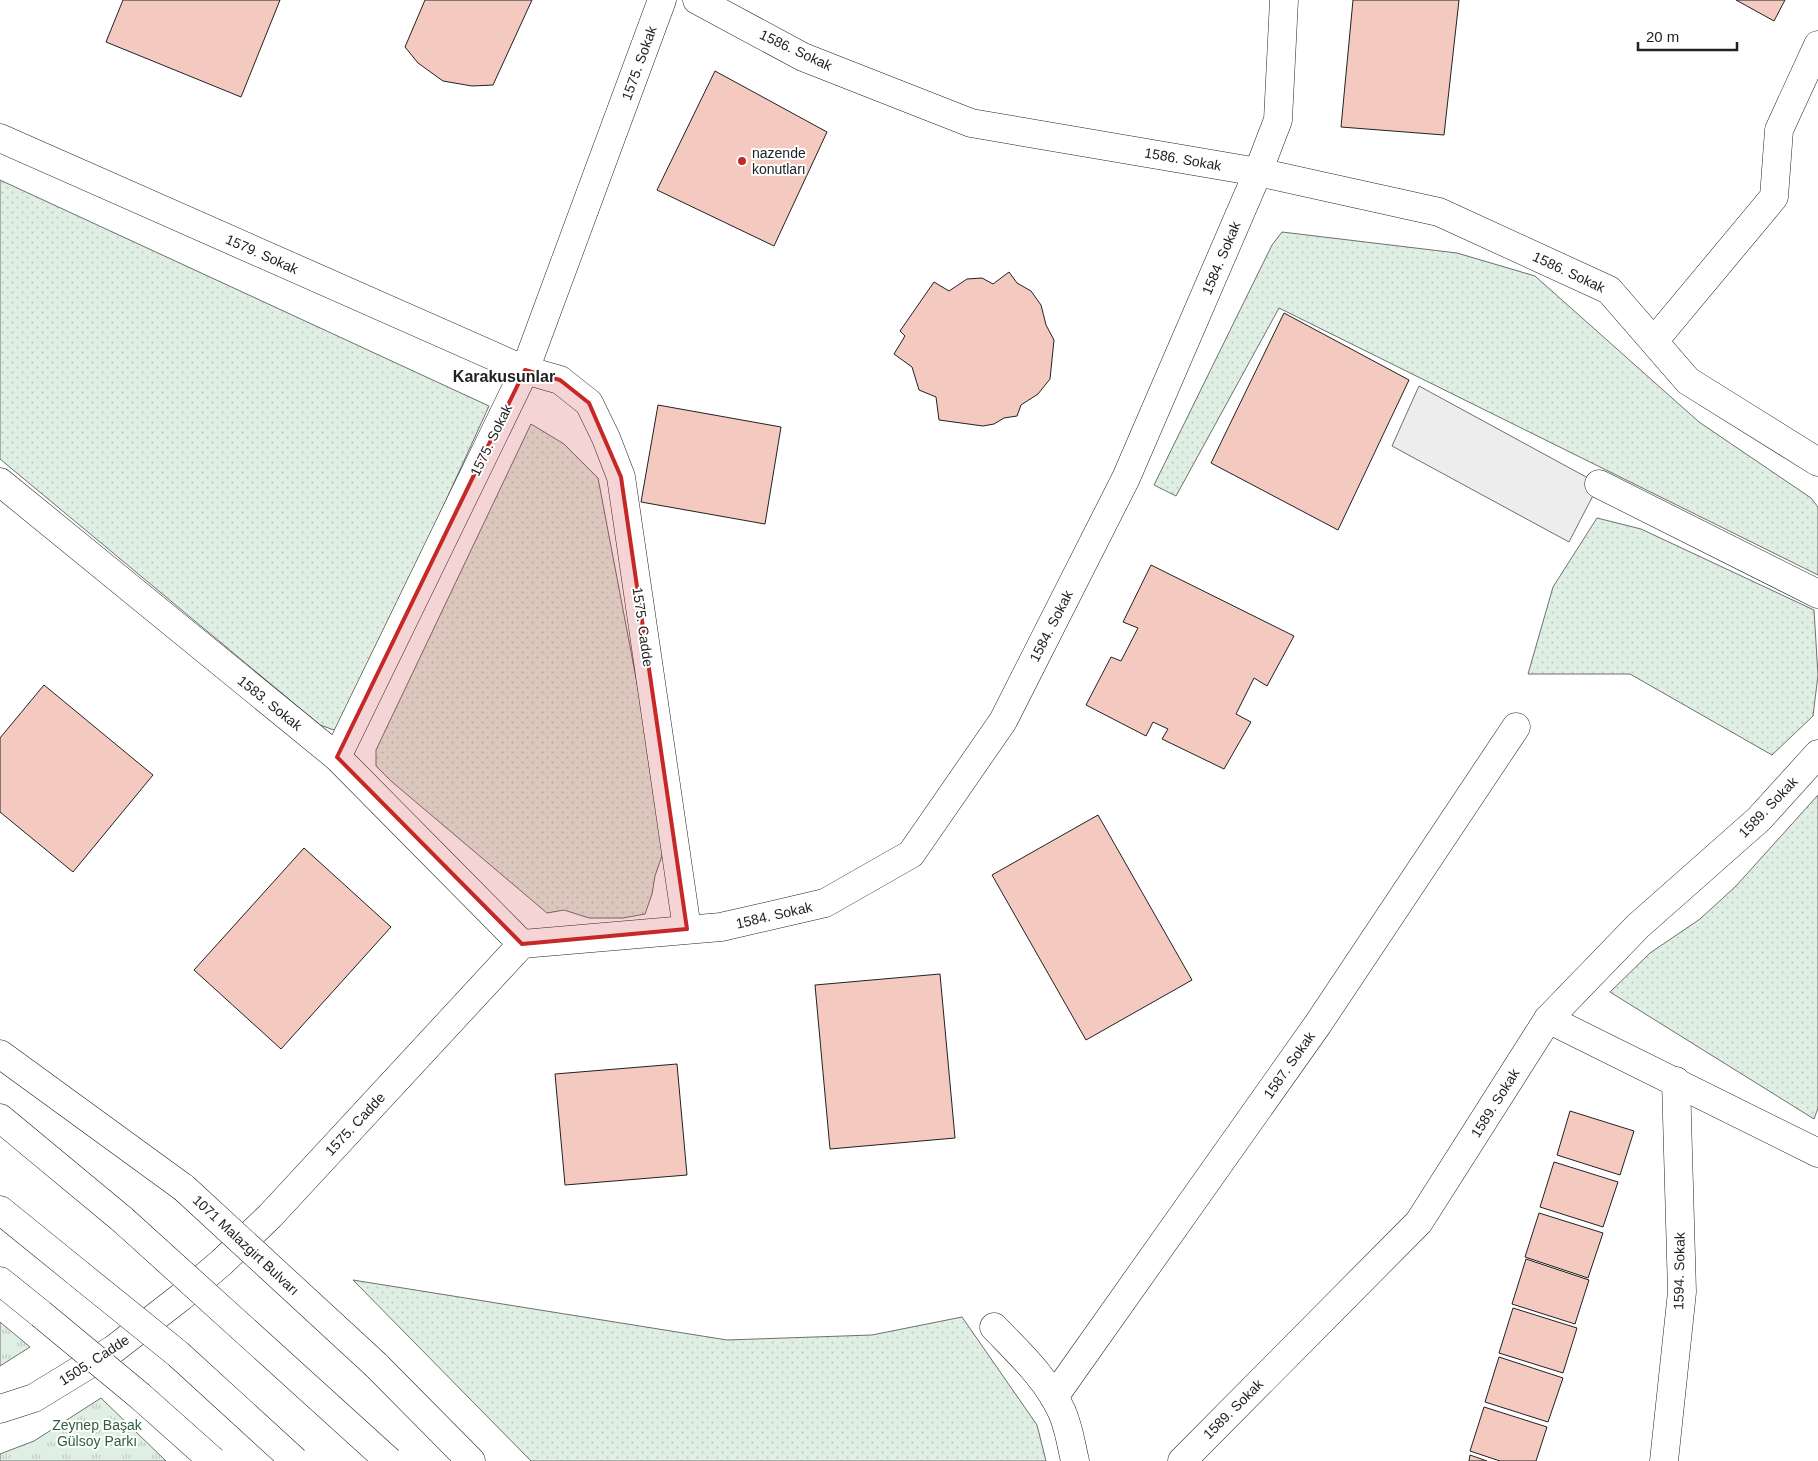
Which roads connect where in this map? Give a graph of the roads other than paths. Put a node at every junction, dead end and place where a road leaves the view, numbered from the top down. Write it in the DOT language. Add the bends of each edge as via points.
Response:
graph roads {
  1 [pos="662,0"];
  2 [pos="697,0"];
  3 [pos="1284,0"];
  4 [pos="1818,45"];
  5 [pos="0,138"];
  6 [pos="1258,172"];
  7 [pos="1654,341"];
  8 [pos="525,370"];
  9 [pos="1818,462"];
  10 [pos="0,482"];
  11 [pos="1599,484"];
  12 [pos="1818,594"];
  13 [pos="1516,727"];
  14 [pos="1818,754"];
  15 [pos="337,757"];
  16 [pos="687,929"];
  17 [pos="522,944"];
  18 [pos="1548,1019"];
  19 [pos="0,1054"];
  20 [pos="1676,1081"];
  21 [pos="0,1118"];
  22 [pos="1818,1152"];
  23 [pos="0,1210"];
  24 [pos="0,1281"];
  25 [pos="181,1297"];
  26 [pos="994,1327"];
  27 [pos="1054,1397"];
  28 [pos="0,1410"];
  29 [pos="213,1461"];
  30 [pos="294,1461"];
  31 [pos="389,1461"];
  32 [pos="472,1461"];
  33 [pos="1075,1461"];
  34 [pos="1182,1461"];
  35 [pos="1664,1461"];
  1 -- 8 [label="street, 1575. Sokak"];
  2 -- 6 [label="street, 1586. Sokak" via="803,56 971,123"];
  3 -- 6 [label="street, 1584. Sokak" via="1278,120"];
  4 -- 7 [label="street" via="1779,130 1774,197"];
  5 -- 8 [label="street, 1579. Sokak"];
  6 -- 7 [label="street, 1586. Sokak" via="1439,212 1609,290"];
  6 -- 16 [label="street, 1584. Sokak" via="1126,478 1003,721 911,854 825,903 721,927"];
  7 -- 9 [label="street, 1586. Sokak" via="1688,381"];
  8 -- 15 [label="street, 1575. Sokak"];
  8 -- 16 [label="street, 1575. Cadde" via="560,380 589,404 621,477"];
  10 -- 15 [label="street, 1583. Sokak"];
  11 -- 12 [label="street"];
  13 -- 27 [label="street, 1587. Sokak" via="1318,1024"];
  14 -- 18 [label="street, 1589. Sokak" via="1759,819 1638,926"];
  15 -- 17 [label="street, 1583. Sokak"];
  16 -- 17 [label="street, 1584. Sokak"];
  17 -- 25 [label="street, 1575. Cadde" via="270,1216"];
  18 -- 20 [label="street"];
  18 -- 34 [label="street, 1589. Sokak" via="1420,1222"];
  19 -- 32 [label="street, 1071 Malazgirt Bulvarı, bridge" via="184,1188 376,1365"];
  20 -- 22 [label="street"];
  20 -- 35 [label="street, 1594. Sokak" via="1682,1292"];
  21 -- 31 [label="street, bridge" via="123,1220"];
  23 -- 30 [label="street, bridge" via="178,1354"];
  24 -- 29 [label="street, bridge" via="140,1396"];
  25 -- 28 [label="street, 1505. Cadde" via="114,1349 34,1398"];
  26 -- 27 [label="street" via="1030,1364"];
  27 -- 33 [label="street" via="1068,1429"];
}
